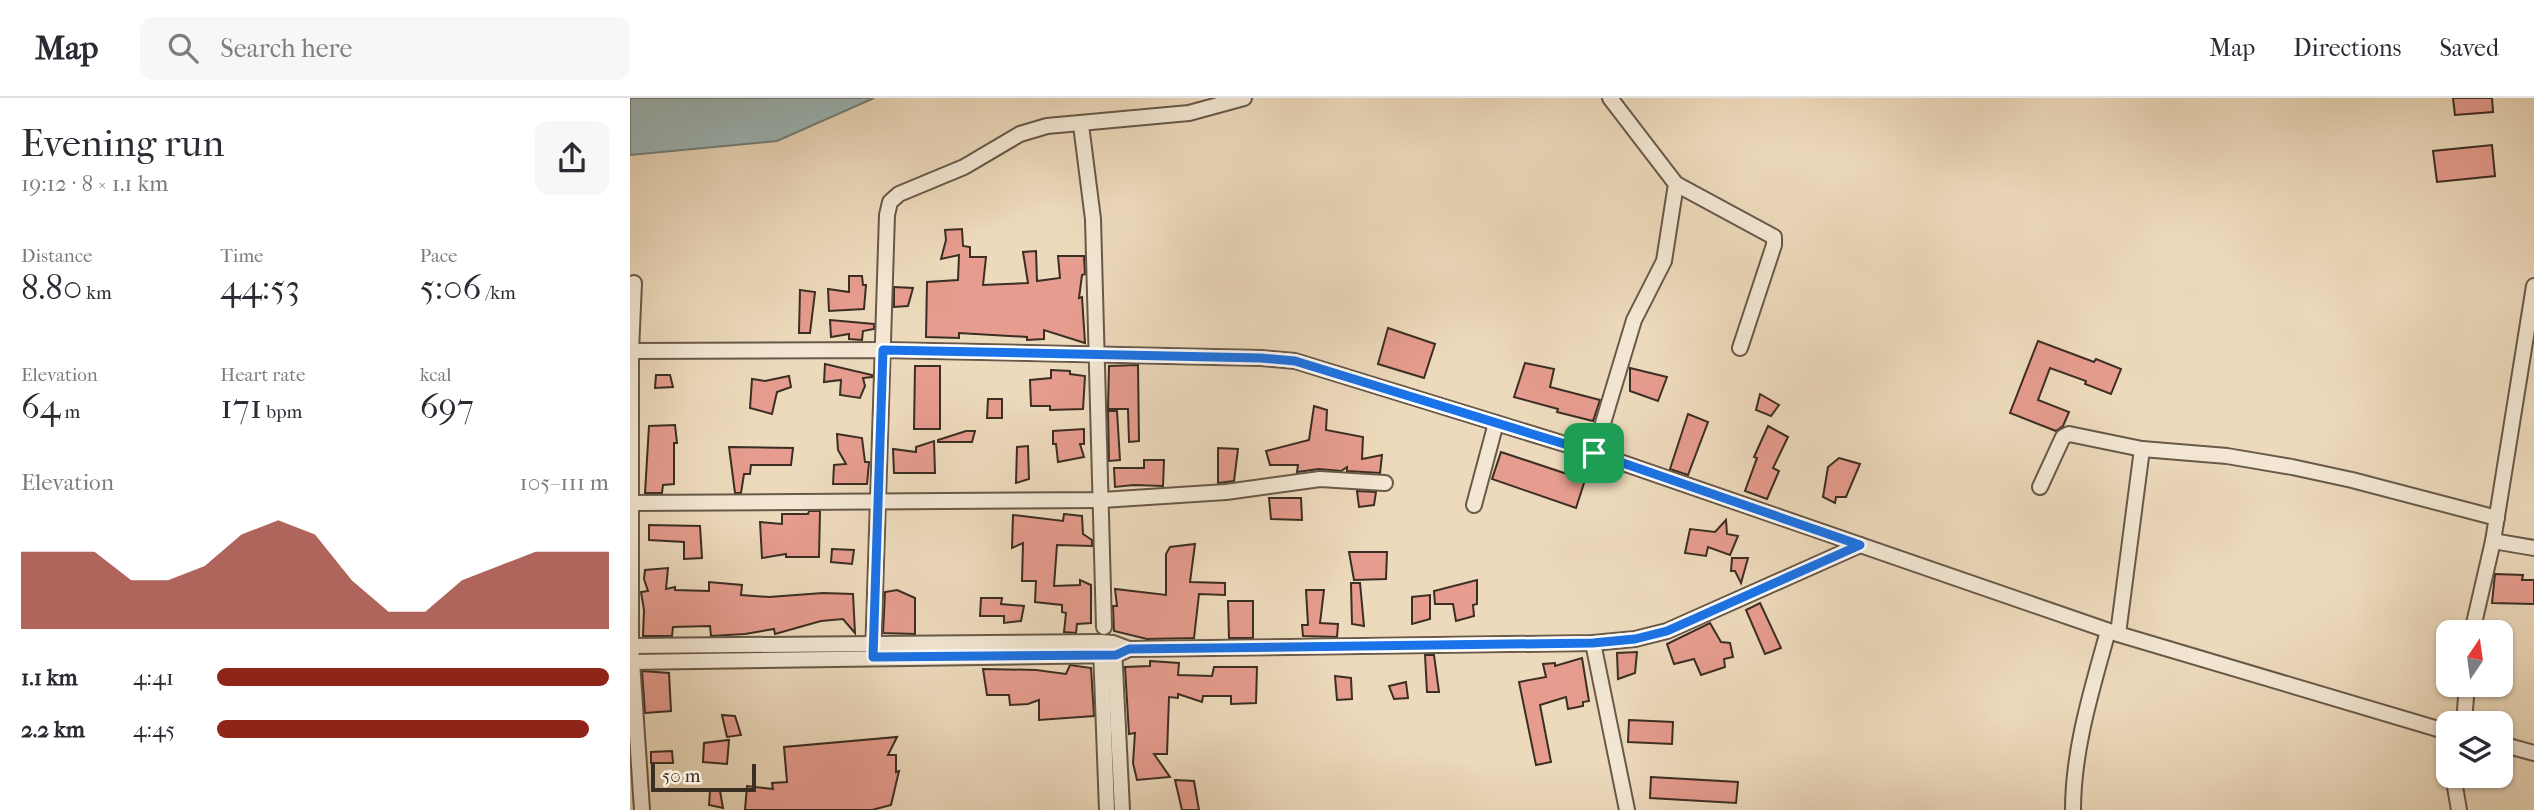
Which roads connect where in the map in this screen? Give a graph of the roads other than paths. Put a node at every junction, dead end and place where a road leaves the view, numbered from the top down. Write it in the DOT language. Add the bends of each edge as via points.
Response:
graph roads {
  1 [pos="1244,98"];
  2 [pos="1610,98"];
  3 [pos="1081,125"];
  4 [pos="1676,184"];
  5 [pos="634,282"];
  6 [pos="2534,286"];
  7 [pos="1740,348"];
  8 [pos="883,350"];
  9 [pos="631,351"];
  10 [pos="1095,353"];
  11 [pos="1496,423"];
  12 [pos="2142,449"];
  13 [pos="1594,453"];
  14 [pos="1385,483"];
  15 [pos="2040,487"];
  16 [pos="1102,500"];
  17 [pos="877,502"];
  18 [pos="631,503"];
  19 [pos="1474,505"];
  20 [pos="2497,519"];
  21 [pos="2493,541"];
  22 [pos="1860,545"];
  23 [pos="2534,548"];
  24 [pos="2475,620"];
  25 [pos="2113,632"];
  26 [pos="1593,643"];
  27 [pos="631,646"];
  28 [pos="1112,649"];
  29 [pos="873,651"];
  30 [pos="631,662"];
  31 [pos="2436,734"];
  32 [pos="2513,747"];
  33 [pos="2534,753"];
  34 [pos="2455,788"];
  35 [pos="638,805"];
  36 [pos="1107,810"];
  37 [pos="1122,810"];
  38 [pos="1627,810"];
  39 [pos="2073,810"];
  40 [pos="2459,810"];
  1 -- 3 [label="street" via="1189,113"];
  2 -- 4 [label="street"];
  3 -- 8 [label="street" via="1047,126 1020,135 964,167 895,196 887,215"];
  3 -- 10 [label="street" via="1093,219"];
  4 -- 7 [label="street" via="1774,237"];
  4 -- 13 [label="street" via="1664,261 1634,320"];
  5 -- 9 [label="street"];
  6 -- 20 [label="street"];
  8 -- 9 [label="street"];
  8 -- 10 [label="street"];
  8 -- 17 [label="street"];
  9 -- 18 [label="street"];
  10 -- 11 [label="street" via="1295,361"];
  10 -- 16 [label="street"];
  11 -- 13 [label="street"];
  11 -- 19 [label="street"];
  12 -- 15 [label="street" via="2065,435"];
  12 -- 20 [label="street" via="2291,467"];
  12 -- 25 [label="street"];
  13 -- 22 [label="street"];
  14 -- 16 [label="street" via="1321,479 1226,492"];
  16 -- 17 [label="street"];
  16 -- 28 [label="street" via="1104,627"];
  17 -- 18 [label="street"];
  17 -- 29 [label="street"];
  18 -- 27 [label="street"];
  20 -- 21 [label="street"];
  21 -- 23 [label="street"];
  21 -- 24 [label="street"];
  22 -- 25 [label="street"];
  22 -- 26 [label="street" via="1667,631"];
  25 -- 31 [label="street"];
  25 -- 39 [label="street" via="2083,723"];
  26 -- 28 [label="street"];
  26 -- 38 [label="street"];
  27 -- 29 [label="street"];
  27 -- 30 [label="street"];
  28 -- 29 [label="street"];
  28 -- 36 [label="street"];
  28 -- 37 [label="street"];
  29 -- 30 [label="street"];
  30 -- 35 [label="street"];
  32 -- 33 [label="street"];
  34 -- 40 [label="street"];
}
